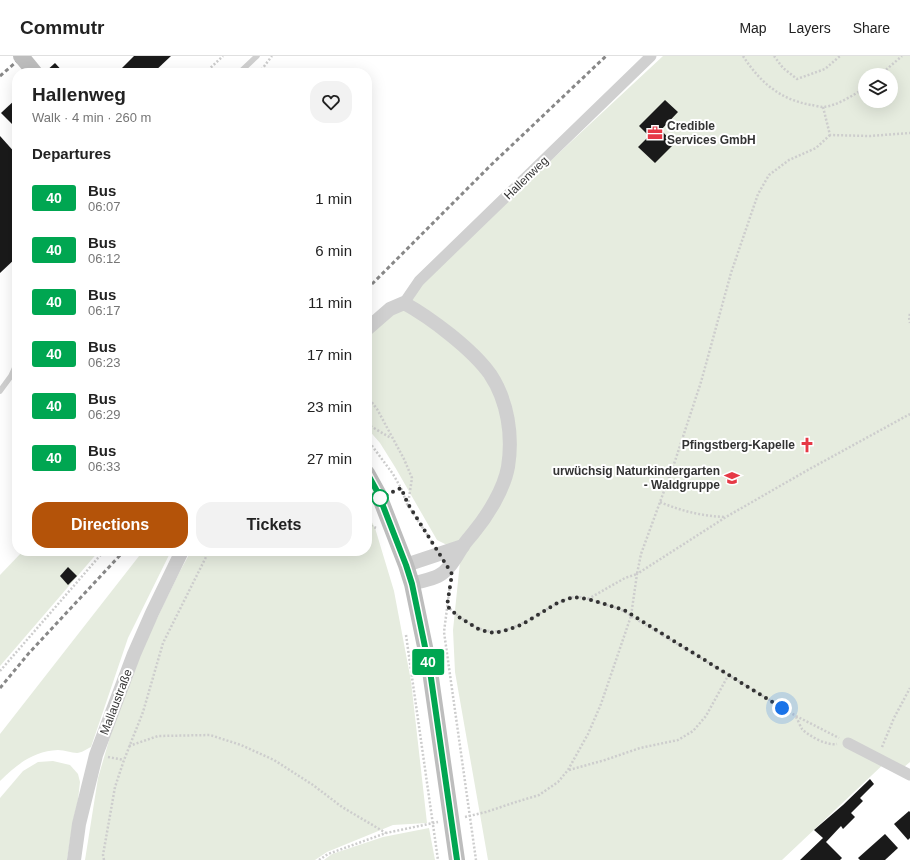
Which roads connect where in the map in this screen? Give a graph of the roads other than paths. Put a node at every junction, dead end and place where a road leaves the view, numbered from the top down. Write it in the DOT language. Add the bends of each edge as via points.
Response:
graph roads {
  1 [pos="21,56"];
  2 [pos="257,56"];
  3 [pos="651,56"];
  4 [pos="31,68"];
  5 [pos="245,68"];
  6 [pos="404,303"];
  7 [pos="372,324"];
  8 [pos="12,374"];
  9 [pos="0,391"];
  10 [pos="372,482"];
  11 [pos="463,546"];
  12 [pos="180,556"];
  13 [pos="406,565"];
  14 [pos="412,584"];
  15 [pos="848,743"];
  16 [pos="910,775"];
  17 [pos="74,860"];
  18 [pos="457,860"];
  1 -- 4 [label="main road, bridge"];
  2 -- 5 [label="lane"];
  3 -- 6 [label="street, Hallenweg" via="419,281"];
  6 -- 7 [label="street" via="390,309"];
  6 -- 11 [label="street" via="419,311 470,351 490,374 507,416 510,442 508,469 497,497 482,523"];
  8 -- 9 [label="lane"];
  10 -- 13 [label="main road"];
  11 -- 13 [label="street"];
  11 -- 14 [label="street" via="456,558 438,576"];
  12 -- 17 [label="street, Mallaustraße" via="134,654 96,755"];
  13 -- 14 [label="main road"];
  14 -- 18 [label="main road" via="430,671"];
  15 -- 16 [label="street"];
}
